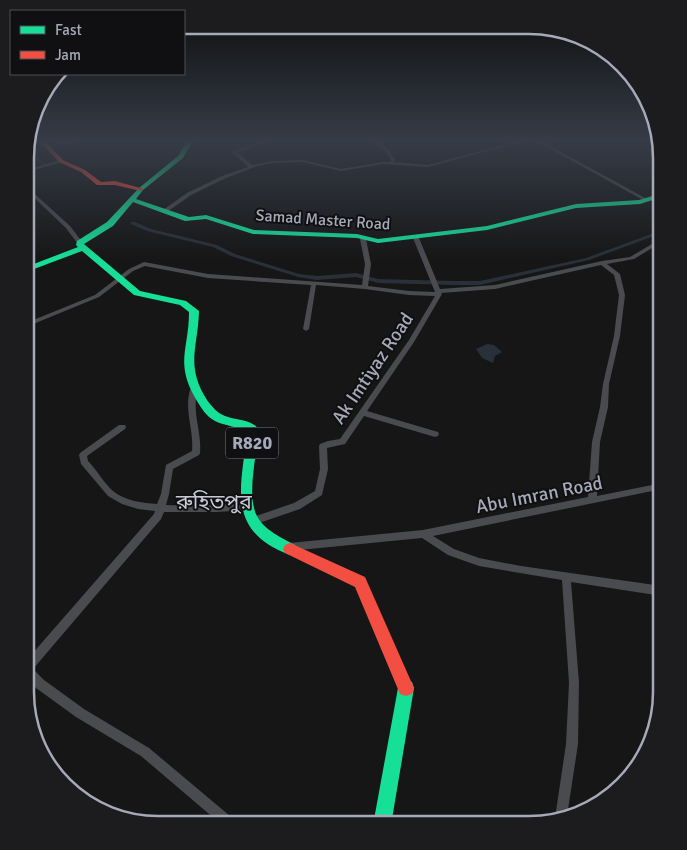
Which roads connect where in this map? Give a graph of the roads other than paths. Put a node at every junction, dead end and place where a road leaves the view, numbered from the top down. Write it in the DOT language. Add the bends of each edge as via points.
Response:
graph roads {
  1 [pos="97,181"];
  2 [pos="151,181"];
  3 [pos="216,181"];
  4 [pos="611,181"];
  5 [pos="141,189"];
  6 [pos="34,195"];
  7 [pos="653,198"];
  8 [pos="133,200"];
  9 [pos="647,200"];
  10 [pos="165,211"];
  11 [pos="416,238"];
  12 [pos="363,239"];
  13 [pos="81,245"];
  14 [pos="653,245"];
  15 [pos="602,263"];
  16 [pos="34,267"];
  17 [pos="118,279"];
  18 [pos="366,281"];
  19 [pos="314,283"];
  20 [pos="439,291"];
  21 [pos="34,322"];
  22 [pos="306,329"];
  23 [pos="194,390"];
  24 [pos="362,413"];
  25 [pos="122,427"];
  26 [pos="435,434"];
  27 [pos="653,488"];
  28 [pos="592,501"];
  29 [pos="161,507"];
  30 [pos="247,507"];
  31 [pos="252,521"];
  32 [pos="423,534"];
  33 [pos="287,547"];
  34 [pos="566,576"];
  35 [pos="653,590"];
  36 [pos="34,660"];
  37 [pos="34,678"];
  38 [pos="562,812"];
  39 [pos="221,816"];
  40 [pos="384,816"];
  1 -- 5 [label="main road" via="103,185 115,183"];
  2 -- 5 [label="main road"];
  3 -- 10 [label="street"];
  4 -- 9 [label="street"];
  5 -- 8 [label="main road"];
  6 -- 13 [label="street" via="68,227"];
  7 -- 9 [label="main road, Samad Master Road"];
  8 -- 10 [label="main road, Samad Master Road"];
  8 -- 13 [label="main road" via="110,224"];
  9 -- 11 [label="main road, Samad Master Road" via="576,206 502,224"];
  10 -- 12 [label="main road, Samad Master Road" via="188,219 206,217 253,232 357,236"];
  11 -- 12 [label="main road, Samad Master Road"];
  11 -- 20 [label="street"];
  12 -- 18 [label="street"];
  13 -- 16 [label="main road"];
  13 -- 17 [label="main road, R820"];
  14 -- 15 [label="street" via="632,258"];
  15 -- 20 [label="street" via="496,287"];
  15 -- 28 [label="street" via="617,274 622,295 596,442"];
  17 -- 19 [label="street" via="144,264 208,276"];
  17 -- 21 [label="street" via="97,296"];
  17 -- 23 [label="main road, R820" via="137,293 183,303 194,311 187,356"];
  18 -- 19 [label="street"];
  18 -- 20 [label="street" via="409,293"];
  19 -- 22 [label="street"];
  20 -- 24 [label="street, Ak Imtiyaz Road" via="412,341"];
  23 -- 29 [label="street" via="190,403 195,423 196,453 169,467"];
  23 -- 30 [label="main road, R820" via="216,417 244,424 253,430"];
  24 -- 26 [label="street"];
  24 -- 31 [label="street, Ak Imtiyaz Road" via="342,442 323,446 324,469 316,497"];
  25 -- 29 [label="street" via="83,455 84,462 111,494 147,508"];
  27 -- 28 [label="street, Abu Imran Road"];
  28 -- 32 [label="street, Abu Imran Road"];
  29 -- 30 [label="street" via="184,510"];
  29 -- 36 [label="street" via="158,516"];
  30 -- 31 [label="main road, R820"];
  31 -- 33 [label="main road"];
  32 -- 33 [label="street, Abu Imran Road"];
  32 -- 34 [label="street" via="452,552 479,562"];
  33 -- 40 [label="main road" via="320,566 360,582 404,681 406,704"];
  34 -- 35 [label="street"];
  34 -- 38 [label="street" via="574,683 572,744"];
  37 -- 39 [label="street" via="80,713 145,752"];
}
